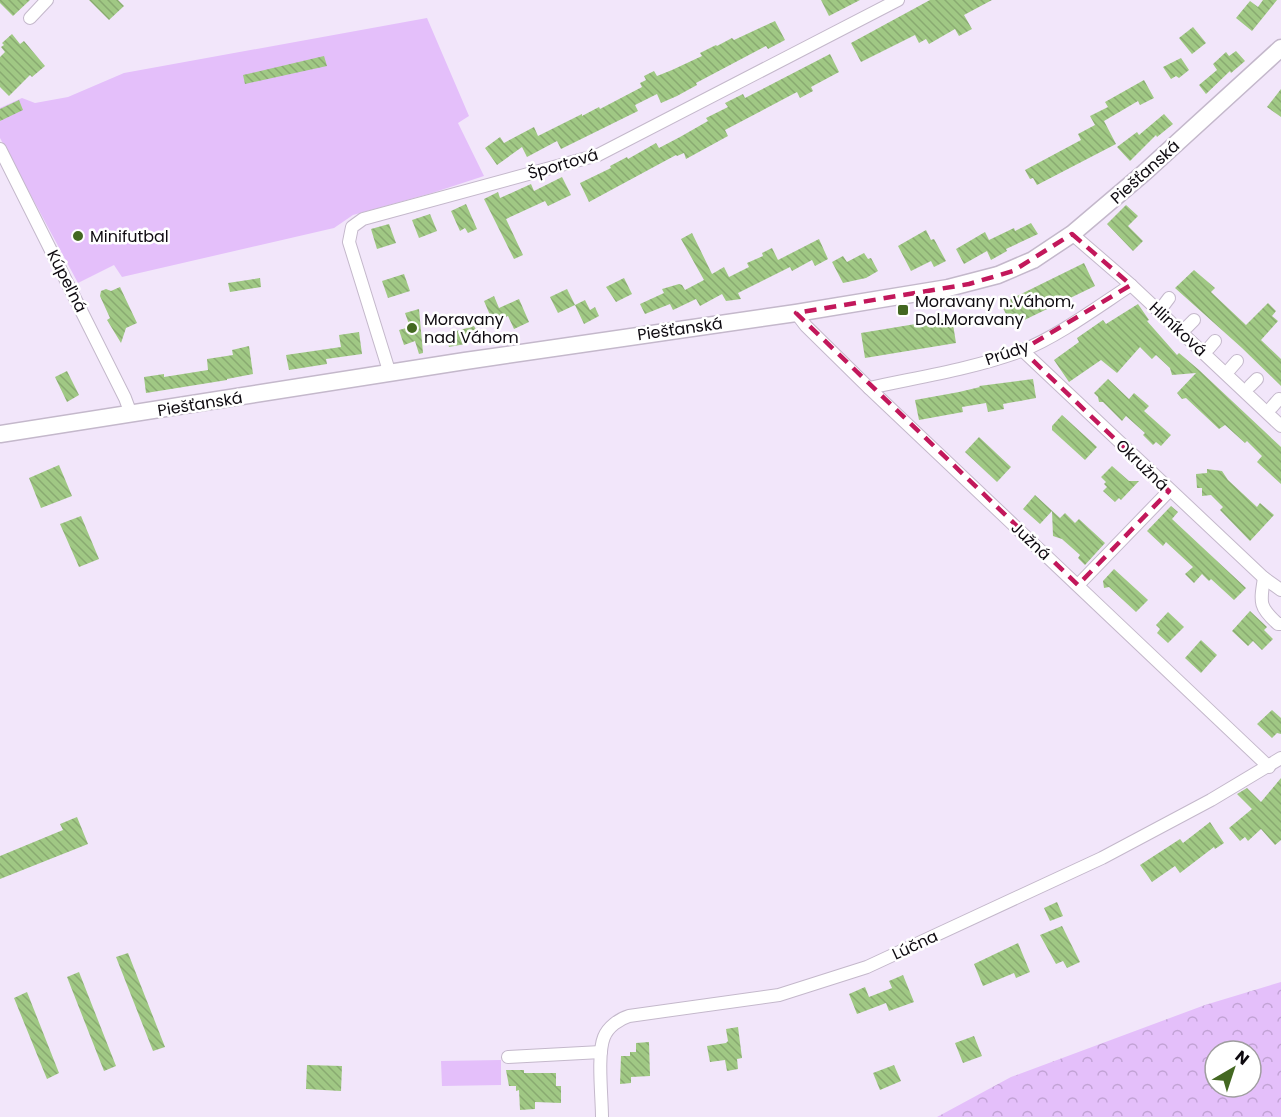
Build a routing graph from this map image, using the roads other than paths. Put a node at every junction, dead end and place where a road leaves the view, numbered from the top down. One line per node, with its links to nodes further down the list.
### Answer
1 (47, 0): 3 (street)
2 (898, 0): 10 (street, Športová)
3 (30, 18)
4 (1281, 48): 6 (main road, Piešťanská)
5 (0, 149): 12 (street, Kúpeľná)
6 (1072, 234): 7 (street, Hliníková); 8 (main road, Piešťanská)
7 (1131, 285): 9 (street, Prúdy); 13 (street, Hliníková)
8 (796, 313): 10 (main road, Piešťanská); 11 (street, Južná)
9 (1022, 350): 11 (street, Prúdy); 15 (street, Okružná)
10 (390, 374): 12 (main road, Piešťanská)
11 (869, 388): 17 (street, Južná)
12 (131, 414): 14 (main road, Piešťanská)
13 (1281, 426)
14 (0, 434)
15 (1170, 491): 16 (street, Okružná); 17 (street)
16 (1263, 578): 18 (street, Okružná); 19 (street)
17 (1078, 585): 21 (street, Južná)
18 (1281, 590)
19 (1281, 624)
20 (1281, 758): 21 (street, Lúčna)
21 (1269, 767): 22 (street, Lúčna)
22 (601, 1052): 23 (street); 24 (street, Lúčna)
23 (508, 1057)
24 (602, 1117)

